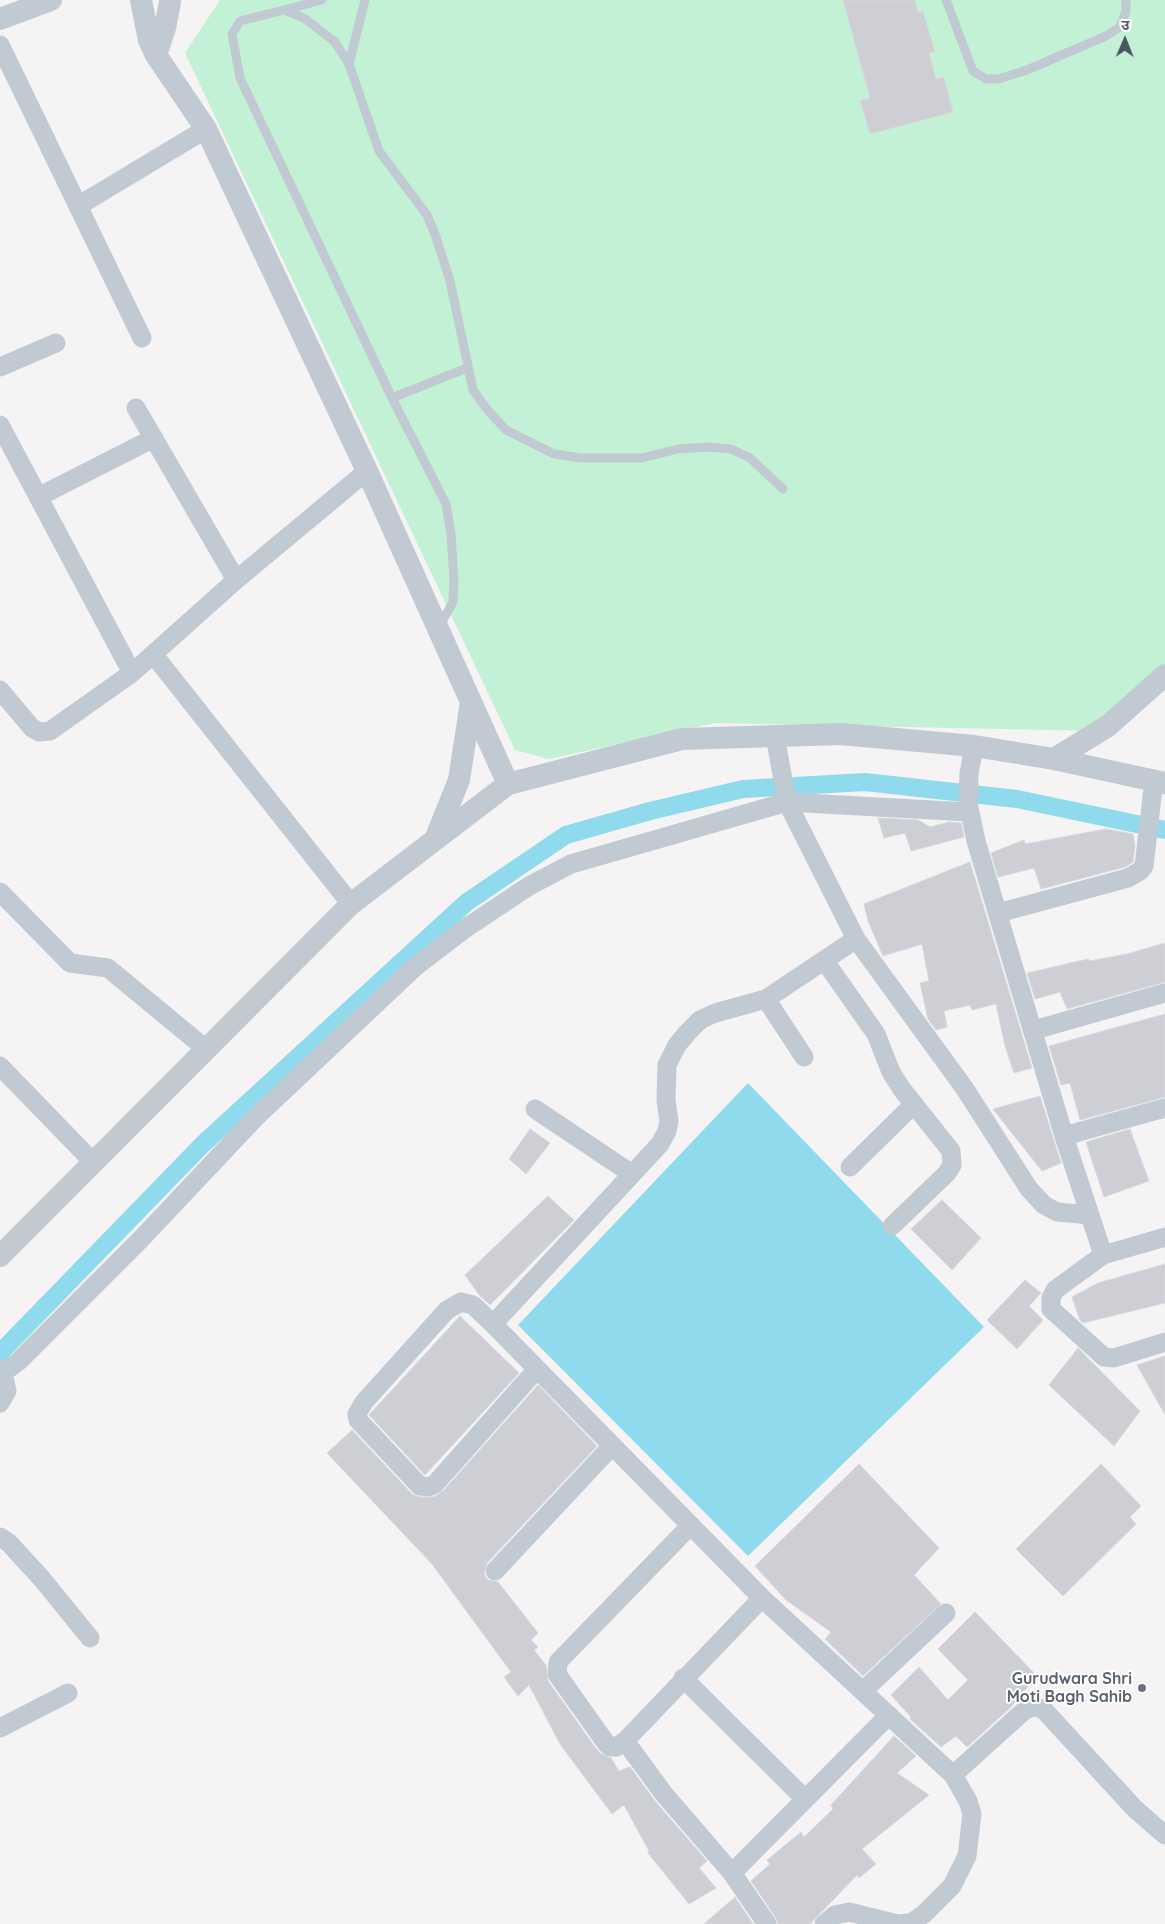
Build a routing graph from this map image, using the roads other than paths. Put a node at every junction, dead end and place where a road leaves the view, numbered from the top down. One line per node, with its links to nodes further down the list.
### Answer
1 (51, 0): 9 (street)
2 (142, 0): 7 (street); 11 (street)
3 (322, 0): 8 (lane)
4 (365, 0): 12 (lane)
5 (946, 0): 6 (lane)
6 (1126, 0)
7 (171, 1): 11 (street)
8 (284, 10): 12 (lane); 19 (lane)
9 (0, 19)
10 (0, 45): 14 (street)
11 (156, 55): 13 (street)
12 (349, 64): 18 (lane)
13 (206, 129): 14 (street); 23 (street)
14 (78, 206): 15 (street)
15 (142, 338)
16 (56, 343): 17 (street)
17 (0, 367)
18 (467, 368): 19 (lane); 24 (lane)
19 (392, 398): 27 (lane)
20 (136, 408): 22 (street)
21 (0, 425): 25 (street)
22 (154, 438): 25 (street); 26 (street)
23 (367, 471): 26 (street); 27 (street)
24 (783, 489)
25 (38, 497): 29 (street)
26 (236, 580): 28 (street)
27 (438, 629): 32 (street)
28 (153, 654): 29 (street); 42 (street)
29 (132, 673): 31 (street)
30 (1165, 675): 35 (street)
31 (0, 690)
32 (471, 702): 37 (street); 40 (street)
33 (775, 736): 34 (street); 37 (street); 38 (street)
34 (974, 746): 35 (street); 39 (street)
35 (1054, 759): 36 (street)
36 (1159, 782): 43 (street)
37 (508, 784): 40 (street)
38 (786, 796): 39 (street); 44 (street); 67 (street)
39 (968, 808): 43 (street)
40 (434, 840): 42 (street)
41 (0, 892): 49 (street)
42 (351, 904): 49 (street)
43 (998, 913): 48 (street)
44 (856, 939): 45 (street); 59 (street)
45 (824, 960): 47 (street); 52 (street)
46 (1165, 993): 48 (street)
47 (766, 999): 50 (street); 58 (street)
48 (1034, 1030): 55 (street)
49 (206, 1049): 56 (street)
50 (804, 1057)
51 (0, 1066): 56 (street)
52 (914, 1104): 57 (street); 60 (street)
53 (1165, 1108): 55 (street)
54 (535, 1109): 58 (street)
55 (1064, 1136): 59 (street)
56 (94, 1162): 62 (street)
57 (850, 1167)
58 (632, 1174): 64 (street)
59 (1090, 1215): 63 (street)
60 (892, 1226)
61 (1165, 1237): 63 (street)
62 (3, 1248)
63 (1103, 1256): 65 (street)
64 (493, 1324): 66 (street); 66 (street)
65 (1165, 1342)
66 (537, 1369): 69 (street)
67 (1, 1372): 68 (street)
68 (0, 1403)
69 (612, 1446): 70 (street); 72 (street)
70 (691, 1525): 73 (street); 81 (street)
71 (0, 1537): 75 (street)
72 (495, 1571)
73 (762, 1598): 76 (street); 77 (street)
74 (946, 1613): 77 (street)
75 (90, 1638)
76 (683, 1678): 81 (street); 83 (street)
77 (864, 1690): 79 (street)
78 (68, 1693): 80 (street)
79 (889, 1715): 82 (street); 83 (street)
80 (0, 1728)
81 (625, 1741): 85 (street)
82 (953, 1775): 84 (street); 87 (street)
83 (804, 1798): 85 (street)
84 (1165, 1835)
85 (732, 1873): 86 (street)
86 (767, 1924)
87 (824, 1924)

